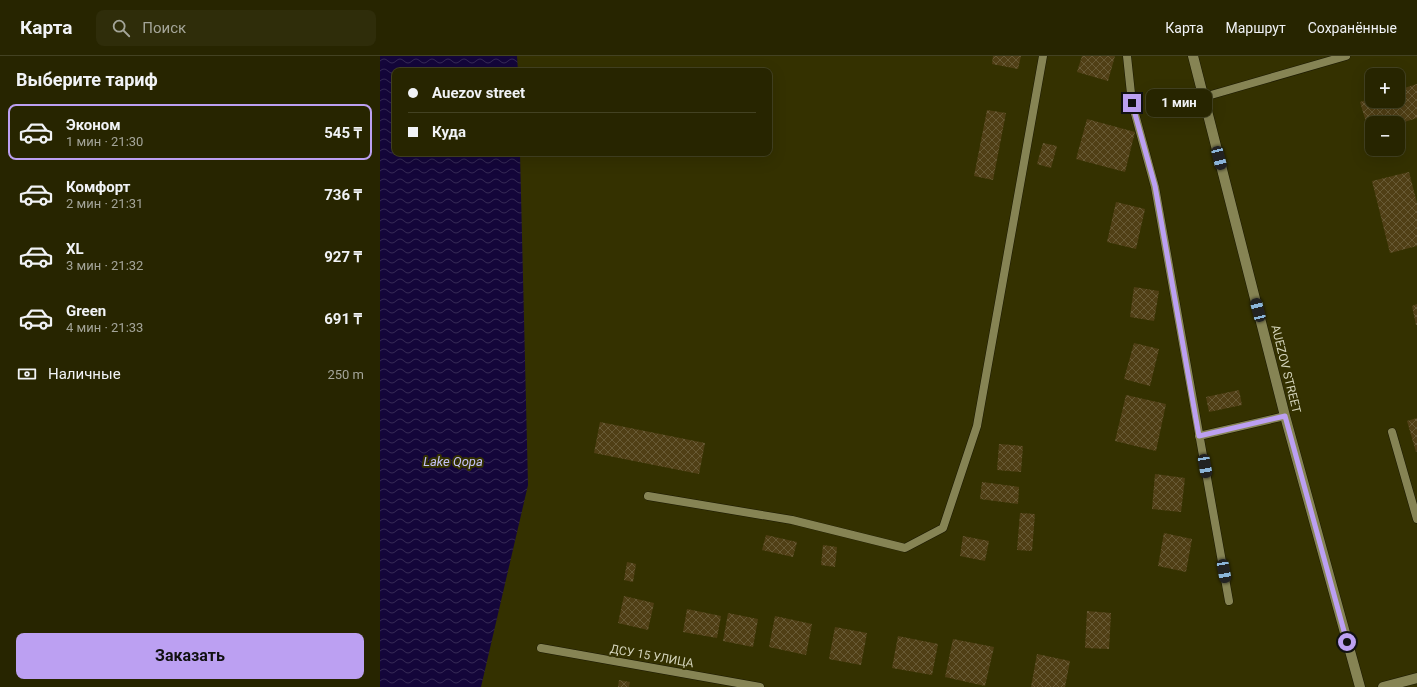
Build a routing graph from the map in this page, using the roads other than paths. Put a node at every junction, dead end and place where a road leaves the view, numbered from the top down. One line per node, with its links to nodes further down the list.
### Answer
1 (1043, 56): 9 (lane)
2 (1127, 56): 8 (lane)
3 (1193, 56): 5 (main road, AUEZOV STREET)
4 (1346, 56): 5 (lane)
5 (1204, 97): 6 (main road, AUEZOV STREET)
6 (1285, 416): 8 (lane); 15 (main road, AUEZOV STREET)
7 (1392, 432): 10 (lane)
8 (1199, 436): 11 (lane)
9 (648, 496)
10 (1417, 519)
11 (1229, 602)
12 (540, 648): 14 (lane, ДСУ 15 УЛИЦА)
13 (1417, 678): 16 (main road)
14 (760, 687)
15 (1360, 687)
16 (1383, 687)

